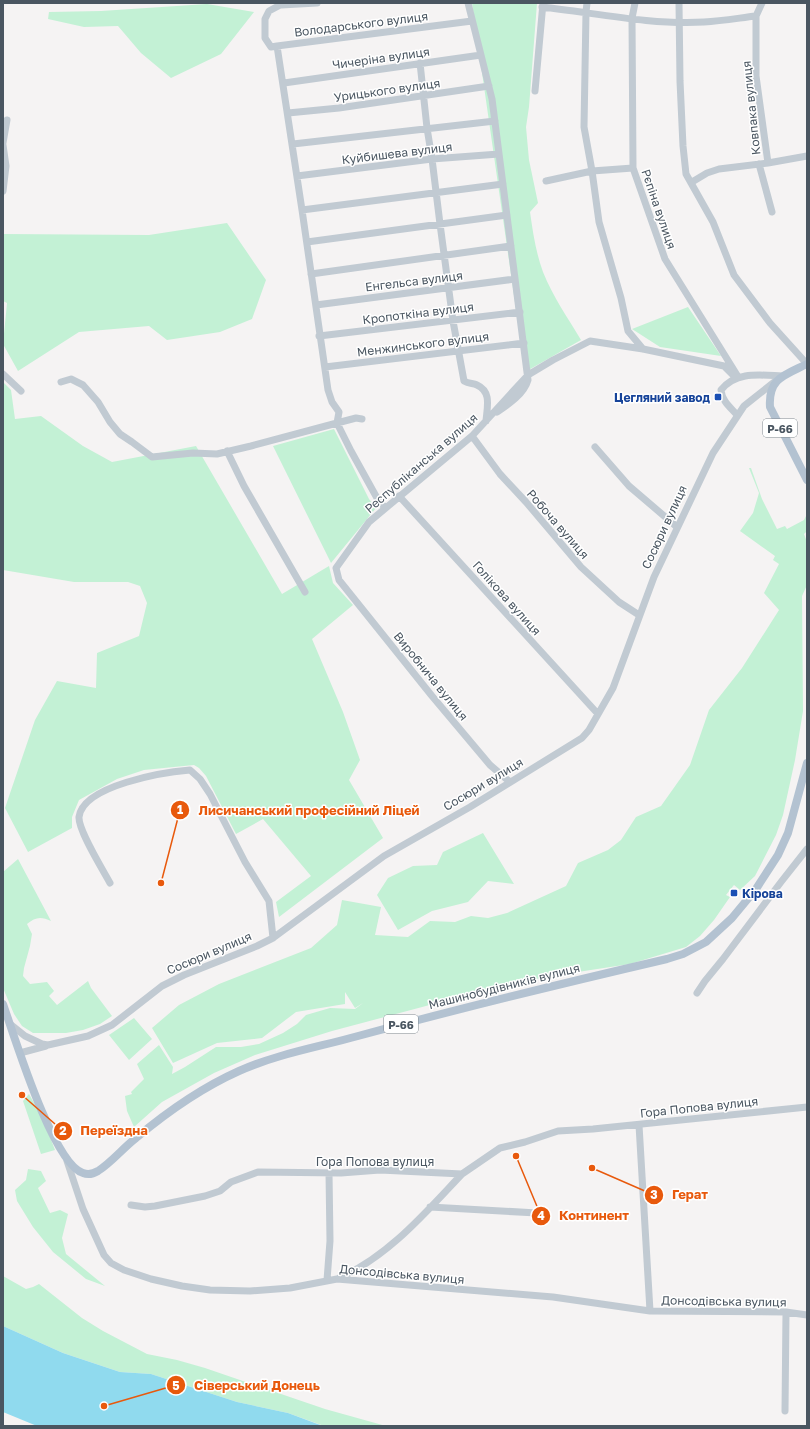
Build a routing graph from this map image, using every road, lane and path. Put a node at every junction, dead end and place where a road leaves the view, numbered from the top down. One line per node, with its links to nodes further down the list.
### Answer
1 (317, 3): 7 (street)
2 (468, 3): 12 (street)
3 (587, 3): 9 (street)
4 (635, 3): 11 (street, Рєпіна вулиця)
5 (679, 3): 13 (street)
6 (762, 3): 10 (street, Ковпака вулиця)
7 (282, 4): 14 (street)
8 (542, 5): 9 (street); 19 (street)
9 (586, 12): 11 (street); 33 (street)
10 (756, 16): 13 (street); 31 (street, Ковпака вулиця)
11 (632, 18): 13 (street); 32 (street, Рєпіна вулиця)
12 (472, 21): 14 (street, Володарського вулиця); 15 (street)
13 (678, 22): 36 (street)
14 (277, 46): 17 (street)
15 (481, 55): 16 (street, Чичеріна вулиця); 18 (street)
16 (420, 63): 17 (street, Чичеріна вулиця); 20 (street)
17 (284, 83): 21 (street)
18 (489, 86): 20 (street, Урицького вулиця); 23 (street)
19 (535, 91)
20 (423, 96): 21 (street, Урицького вулиця); 24 (street)
21 (288, 113): 26 (street)
22 (7, 120): 25 (street)
23 (495, 121): 24 (street); 27 (street)
24 (427, 128): 26 (street); 29 (street)
25 (3, 144): 38 (street)
26 (293, 144): 34 (street)
27 (499, 154): 29 (street, Куйбишева вулиця); 37 (street)
28 (807, 156): 31 (street)
29 (432, 159): 34 (street, Куйбишева вулиця); 39 (street)
30 (759, 164): 31 (street); 36 (street); 41 (street)
31 (768, 164)
32 (633, 168): 33 (street); 62 (street, Рєпіна вулиця)
33 (592, 171): 35 (street); 55 (street)
34 (297, 176): 40 (street)
35 (546, 181)
36 (692, 182): 57 (street)
37 (503, 184): 39 (street); 42 (street)
38 (3, 191)
39 (437, 192): 40 (street); 43 (street)
40 (302, 210): 44 (street)
41 (772, 212)
42 (507, 215): 43 (street); 45 (street)
43 (440, 224): 44 (street); 46 (street)
44 (307, 242): 47 (street)
45 (511, 246): 46 (street); 48 (street)
46 (445, 256): 47 (street); 49 (street)
47 (310, 274): 50 (street)
48 (515, 279): 49 (street, Енгельса вулиця); 51 (street)
49 (450, 288): 50 (street, Енгельса вулиця); 52 (street)
50 (316, 305): 53 (street)
51 (520, 312): 52 (street, Кропоткіна вулиця); 54 (street)
52 (453, 321): 53 (street, Кропоткіна вулиця); 56 (street)
53 (319, 336): 58 (street)
54 (524, 343): 56 (street, Менжинського вулиця); 60 (street)
55 (643, 349): 60 (street, Республіканська вулиця); 62 (street, Республіканська вулиця)
56 (458, 350): 58 (street, Менжинського вулиця); 67 (street)
57 (807, 364): 61 (main road, Сосюри вулиця / Р-66)
58 (324, 367): 68 (street)
59 (3, 374): 64 (street)
60 (528, 375): 67 (street, Республіканська вулиця)
61 (782, 376): 62 (street); 65 (street, Сосюри вулиця); 72 (main road, Р-66)
62 (737, 377): 65 (street)
63 (61, 382): 71 (street)
64 (21, 391)
65 (737, 415): 75 (street, Сосюри вулиця)
66 (362, 419): 68 (street)
67 (486, 421): 69 (street, Республіканська вулиця)
68 (337, 422): 71 (street); 74 (street)
69 (472, 436): 73 (street, Республіканська вулиця); 78 (street, Робоча вулиця)
70 (595, 447): 75 (street)
71 (227, 452): 77 (street)
72 (807, 480)
73 (399, 496): 74 (street, Республіканська вулиця); 79 (street, Голікова вулиця)
74 (385, 508): 76 (street, Республіканська вулиця)
75 (677, 527): 78 (street, Сосюри вулиця)
76 (339, 580): 81 (street, Виробнича вулиця)
77 (305, 592)
78 (639, 615): 79 (street, Сосюри вулиця)
79 (598, 714): 81 (street, Сосюри вулиця)
80 (807, 763): 92 (main road, Машинобудівників вулиця / Р-66)
81 (510, 782): 84 (street, Сосюри вулиця)
82 (807, 849): 85 (street)
83 (110, 883): 84 (street)
84 (273, 938): 88 (street, Сосюри вулиця)
85 (698, 993)
86 (3, 1004): 87 (main road, Машинобудівників вулиця / Р-66)
87 (10, 1024): 88 (street, Сосюри вулиця); 89 (main road, Машинобудівників вулиця / Р-66)
88 (48, 1045): 89 (street)
89 (20, 1053): 92 (main road, Машинобудівників вулиця / Р-66)
90 (807, 1107): 91 (street, Гора Попова вулиця)
91 (639, 1125): 94 (street, Гора Попова вулиця); 100 (street)
92 (67, 1161): 99 (street, Донсодівська вулиця)
93 (329, 1173): 94 (street, Гора Попова вулиця); 95 (street, Гора Попова вулиця); 99 (street)
94 (462, 1174): 96 (street)
95 (131, 1205)
96 (430, 1208): 97 (street); 98 (street)
97 (536, 1213)
98 (337, 1279): 99 (street, Донсодівська вулиця); 100 (street, Донсодівська вулиця)
99 (327, 1280)
100 (650, 1311): 101 (street, Донсодівська вулиця)
101 (786, 1312): 102 (street, Донсодівська вулиця); 103 (street)
102 (807, 1315)
103 (785, 1411)

